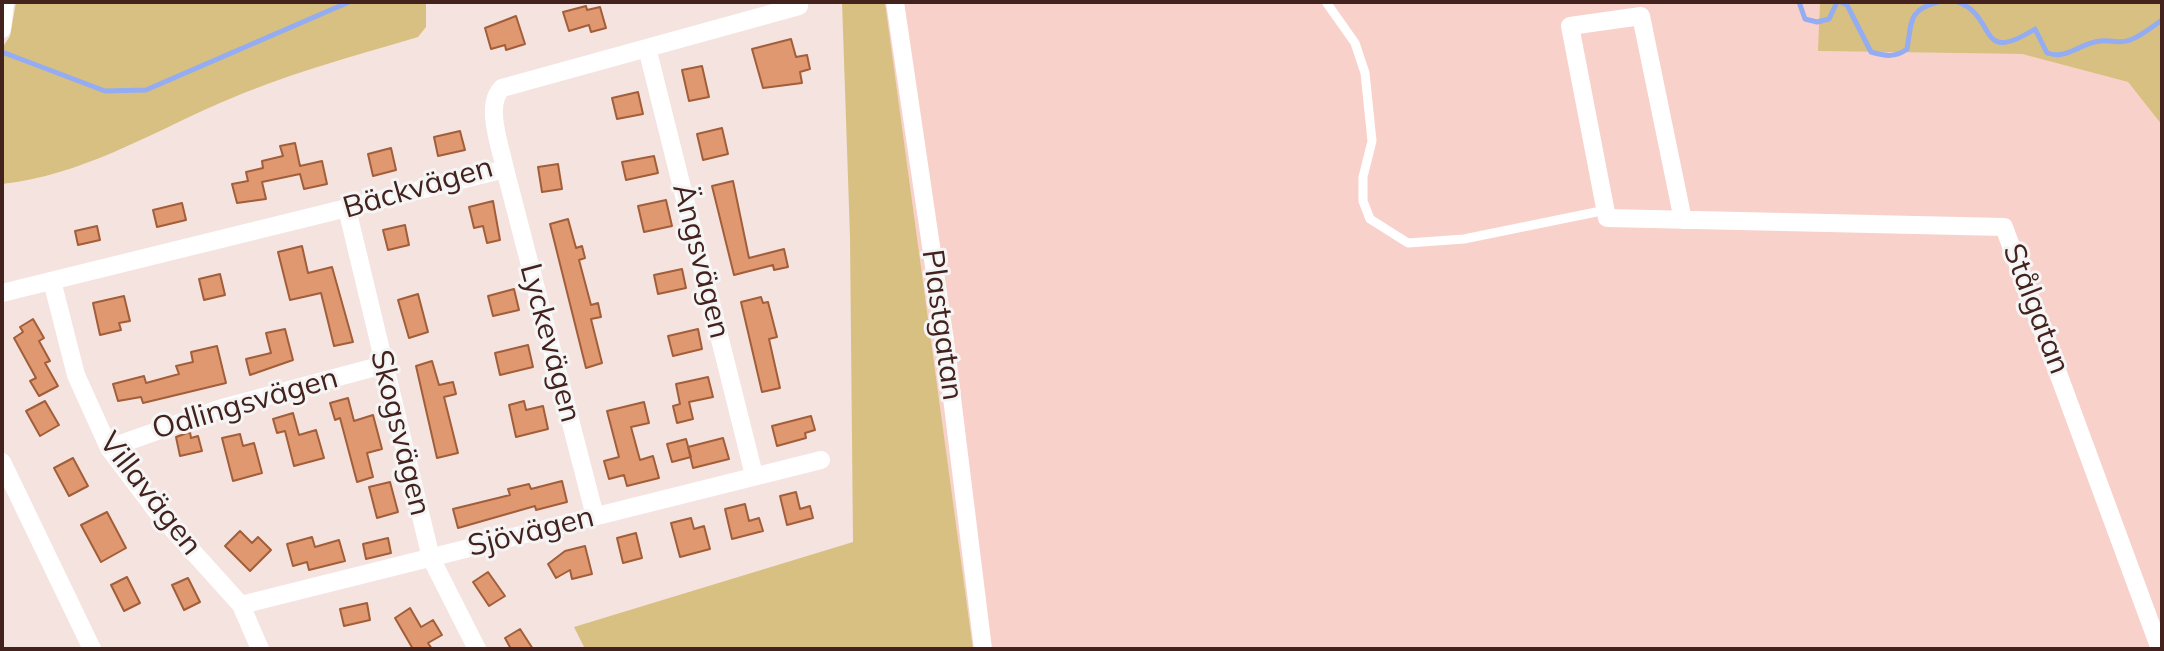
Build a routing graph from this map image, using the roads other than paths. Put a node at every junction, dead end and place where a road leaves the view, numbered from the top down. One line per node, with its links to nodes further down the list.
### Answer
1 (895, 2): 22 (street, Plastgatan)
2 (1326, 2): 7 (lane)
3 (799, 6): 4 (street, Bäckvägen)
4 (647, 48): 5 (street, Bäckvägen); 15 (street, Ängsvägen)
5 (505, 169): 6 (street, Bäckvägen); 16 (street, Lyckevägen)
6 (347, 209): 9 (street, Bäckvägen); 11 (street, Skogsvägen)
7 (1606, 210): 8 (street, Stålgatan); 8 (street)
8 (1683, 220): 23 (street, Stålgatan)
9 (52, 281): 10 (street, Bäckvägen); 12 (street, Villavägen)
10 (2, 293)
11 (383, 365): 12 (street, Odlingsvägen); 17 (street, Skogsvägen)
12 (109, 448): 18 (street, Villavägen)
13 (821, 460): 15 (street, Sjövägen)
14 (2, 462): 19 (street)
15 (754, 475): 16 (street, Sjövägen)
16 (595, 516): 17 (street, Sjövägen)
17 (431, 558): 18 (street, Sjövägen); 21 (street, Skogsvägen)
18 (241, 605): 20 (street, Villavägen)
19 (92, 649)
20 (260, 649)
21 (477, 649)
22 (983, 649)
23 (2160, 649)

